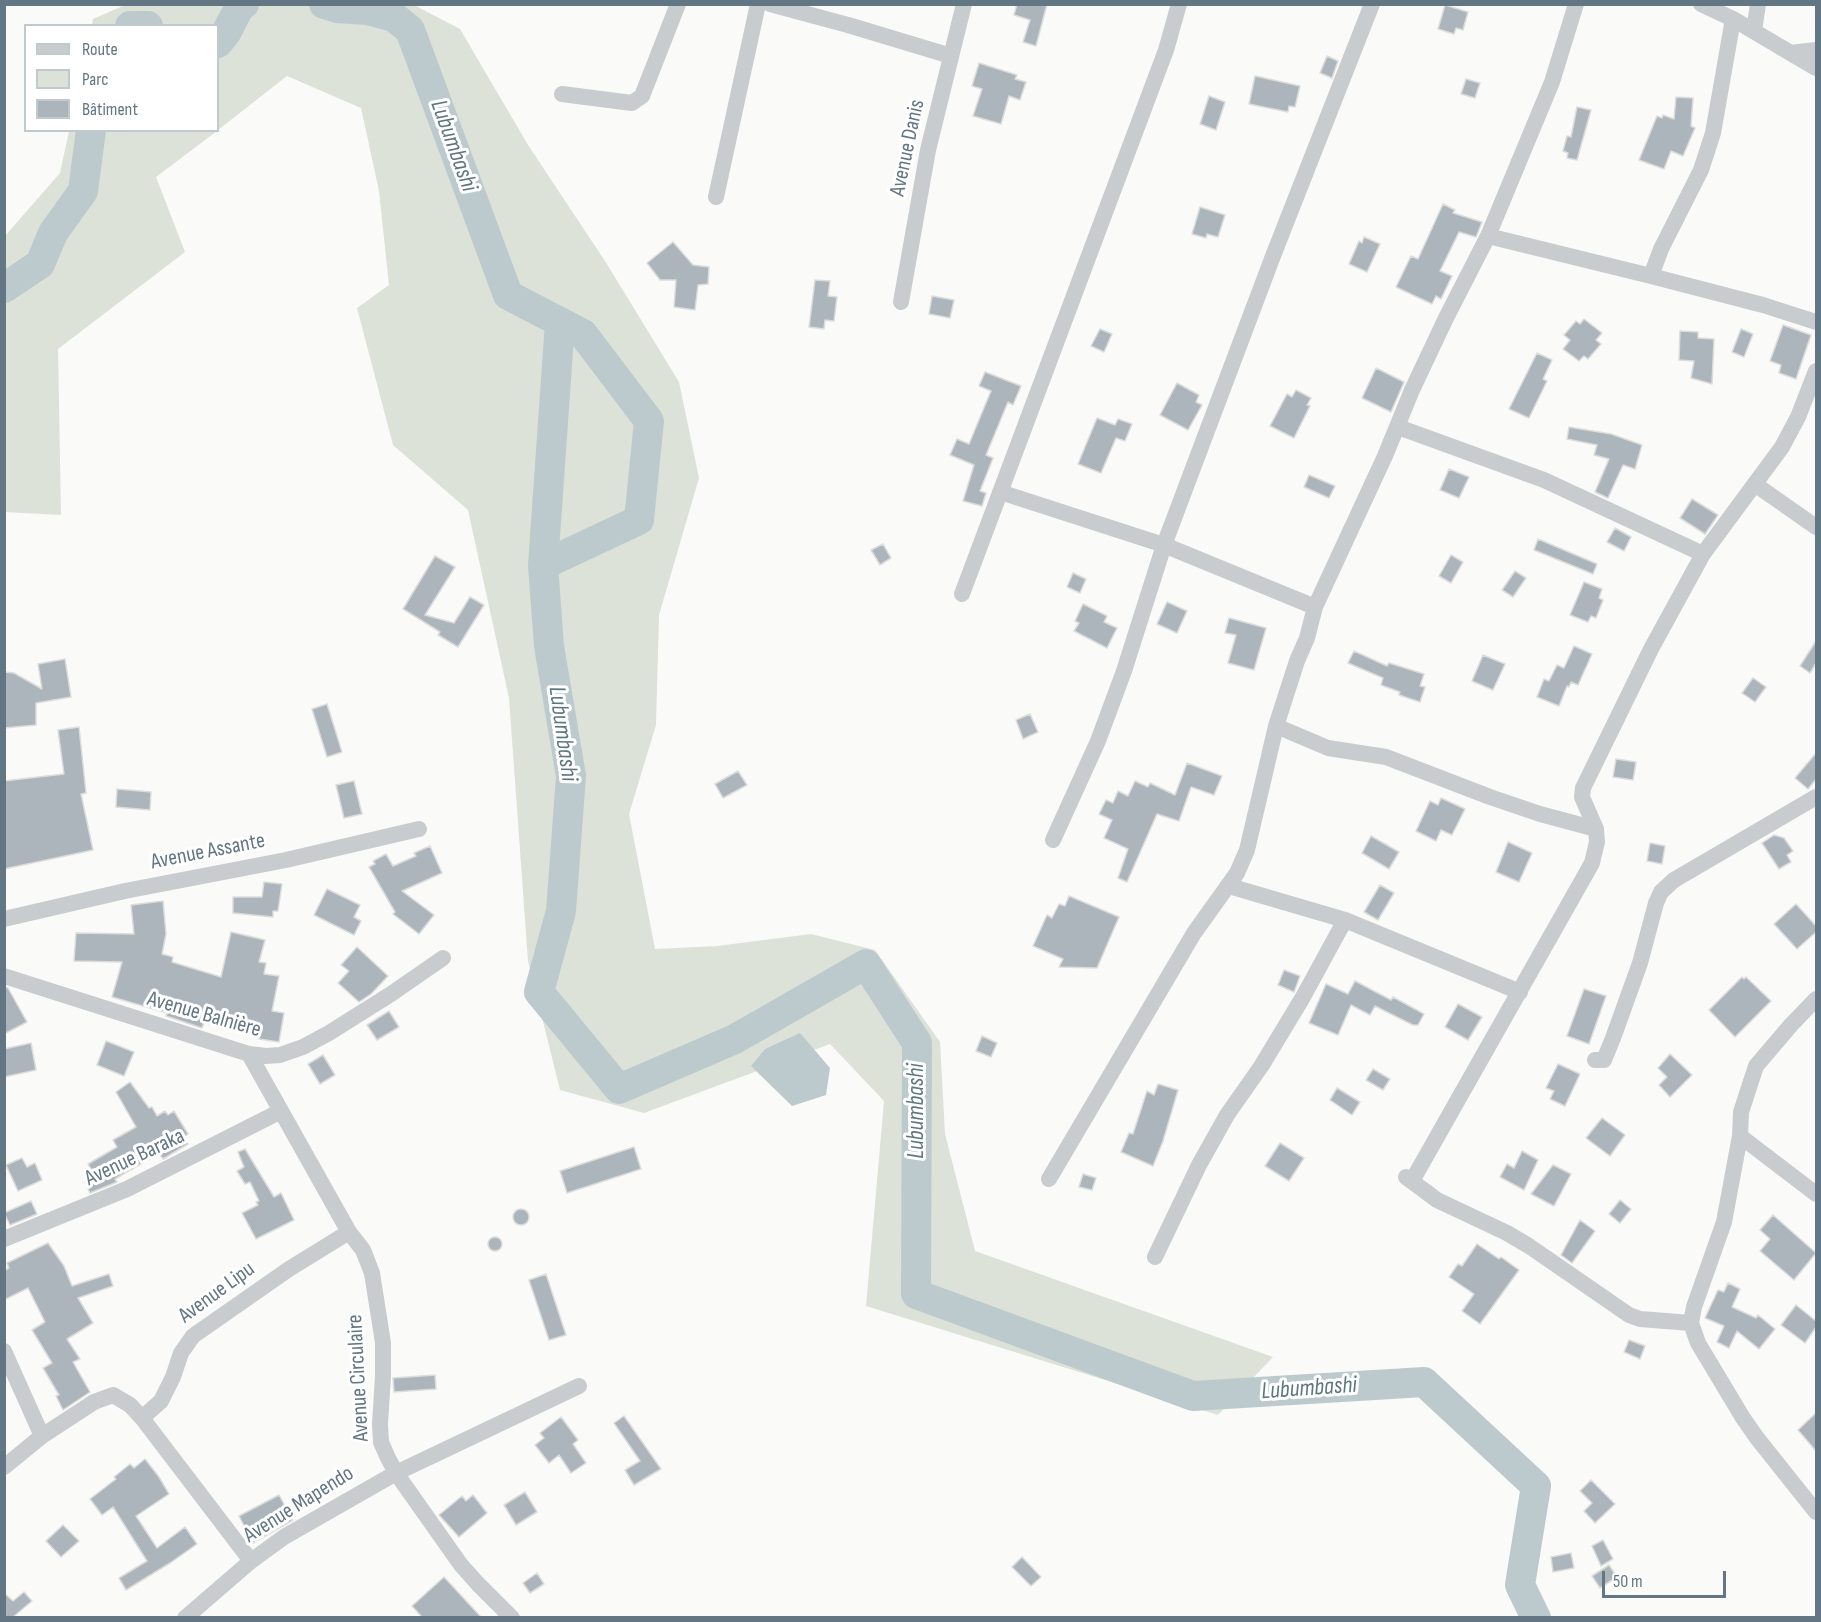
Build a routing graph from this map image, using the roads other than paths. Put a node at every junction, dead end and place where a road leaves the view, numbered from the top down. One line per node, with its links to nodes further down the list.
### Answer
1 (678, 4): 16 (street)
2 (758, 4): 17 (street)
3 (770, 4): 14 (street)
4 (964, 4): 14 (street, Avenue Danis)
5 (1179, 4): 25 (street)
6 (1372, 4): 27 (street)
7 (1576, 4): 18 (street)
8 (1701, 4): 10 (street)
9 (1758, 4): 11 (street)
10 (1733, 20): 11 (street); 19 (street)
11 (1754, 31): 13 (street)
12 (1816, 50): 13 (street)
13 (1790, 53): 15 (street)
14 (951, 56): 20 (street, Avenue Danis)
15 (1816, 68)
16 (562, 94)
17 (716, 197)
18 (1488, 236): 19 (street); 23 (street)
19 (1651, 276): 21 (street)
20 (901, 302)
21 (1816, 322)
22 (1816, 370): 24 (street)
23 (1398, 427): 28 (street); 30 (street)
24 (1756, 485): 26 (street); 28 (street)
25 (1000, 492): 27 (street); 29 (street)
26 (1816, 527)
27 (1164, 545): 30 (street); 35 (street)
28 (1703, 554): 34 (street)
29 (963, 594)
30 (1315, 606): 31 (street)
31 (1276, 726): 34 (street); 36 (street)
32 (1816, 798): 44 (street)
33 (419, 829): 37 (street, Avenue Assante)
34 (1596, 829): 41 (street)
35 (1053, 840)
36 (1229, 886): 38 (street); 47 (street)
37 (4, 919)
38 (1345, 920): 41 (street); 51 (street)
39 (443, 958): 43 (street, Avenue Balnière)
40 (4, 976): 43 (street, Avenue Balnière)
41 (1520, 992): 52 (street)
42 (1816, 999): 46 (street)
43 (249, 1054): 45 (street, Avenue Circulaire)
44 (1595, 1060)
45 (281, 1111): 49 (street, Avenue Circulaire); 50 (street, Avenue Baraka)
46 (1740, 1136): 48 (street); 52 (street)
47 (1049, 1179)
48 (1816, 1194)
49 (349, 1232): 55 (street, Avenue Lipu); 58 (street, Avenue Circulaire)
50 (4, 1239)
51 (1155, 1257)
52 (1691, 1323): 59 (street)
53 (4, 1351): 56 (street)
54 (579, 1386): 58 (street, Avenue Mapendo)
55 (142, 1418): 56 (street); 60 (street)
56 (42, 1436): 57 (street)
57 (4, 1467)
58 (396, 1473): 60 (street, Avenue Mapendo); 62 (street, Avenue Circulaire)
59 (1816, 1512)
60 (251, 1561): 61 (street, Avenue Mapendo)
61 (185, 1617)
62 (512, 1617)

